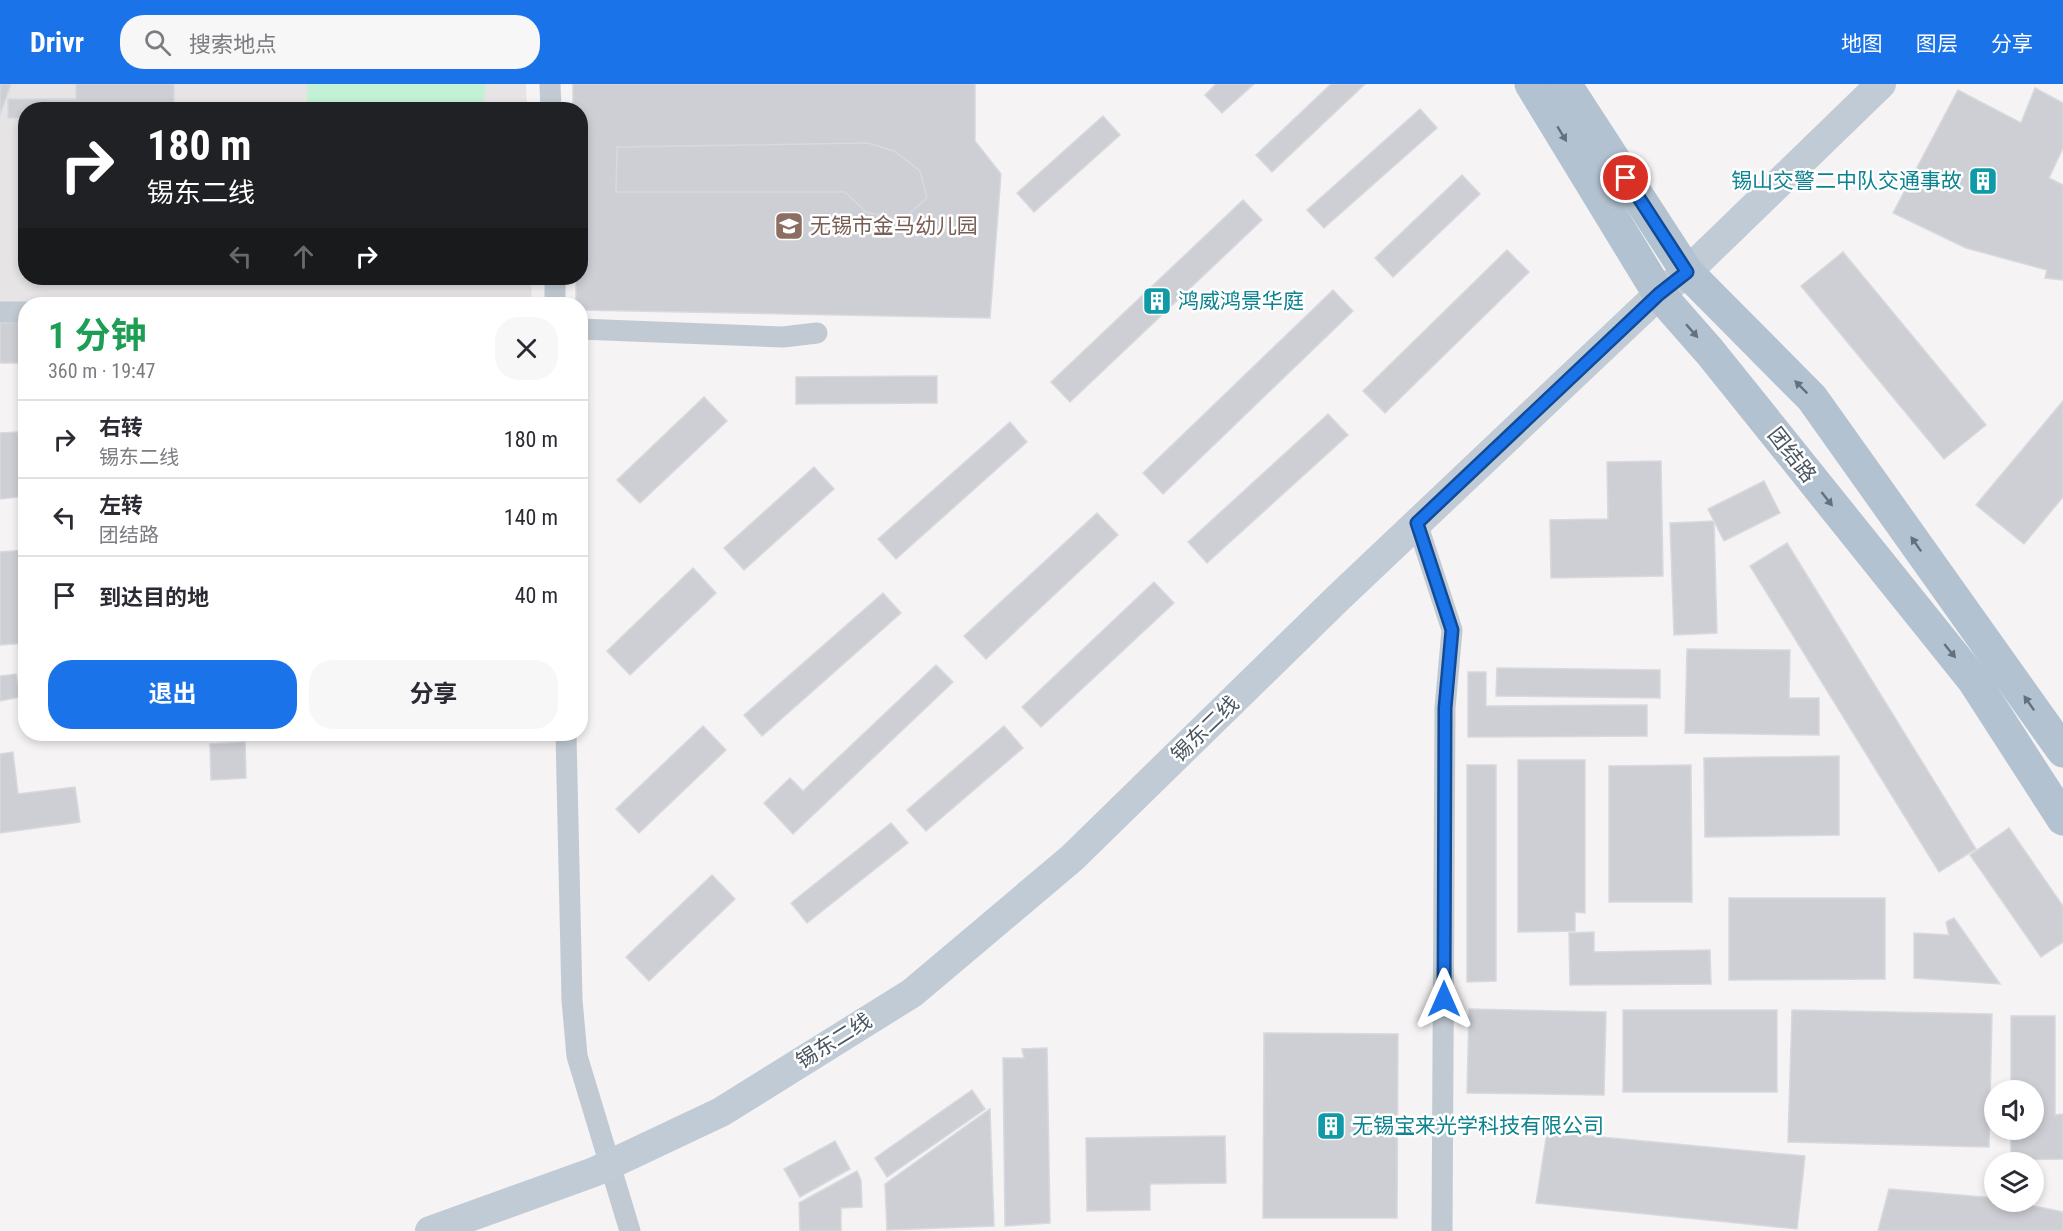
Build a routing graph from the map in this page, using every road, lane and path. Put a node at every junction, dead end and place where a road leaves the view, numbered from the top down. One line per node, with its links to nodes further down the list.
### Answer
1 (550, 84): 5 (street)
2 (1531, 84): 7 (main road, 团结路, one-way to 7)
3 (1565, 84): 6 (main road)
4 (1881, 84): 6 (main road, 锡东二线)
5 (551, 102)
6 (1687, 272): 7 (main road, 锡东二线); 14 (main road, one-way to 6)
7 (1659, 294): 12 (main road, 锡东二线); 15 (main road, 团结路, one-way to 15)
8 (0, 312): 9 (street)
9 (18, 312)
10 (588, 329): 11 (street)
11 (817, 333)
12 (1417, 523): 16 (main road, 锡东二线); 19 (street)
13 (566, 741): 16 (street)
14 (2063, 751)
15 (2063, 819)
16 (608, 1165): 17 (main road, 锡东二线); 18 (street)
17 (430, 1231)
18 (630, 1231)
19 (1442, 1231)

